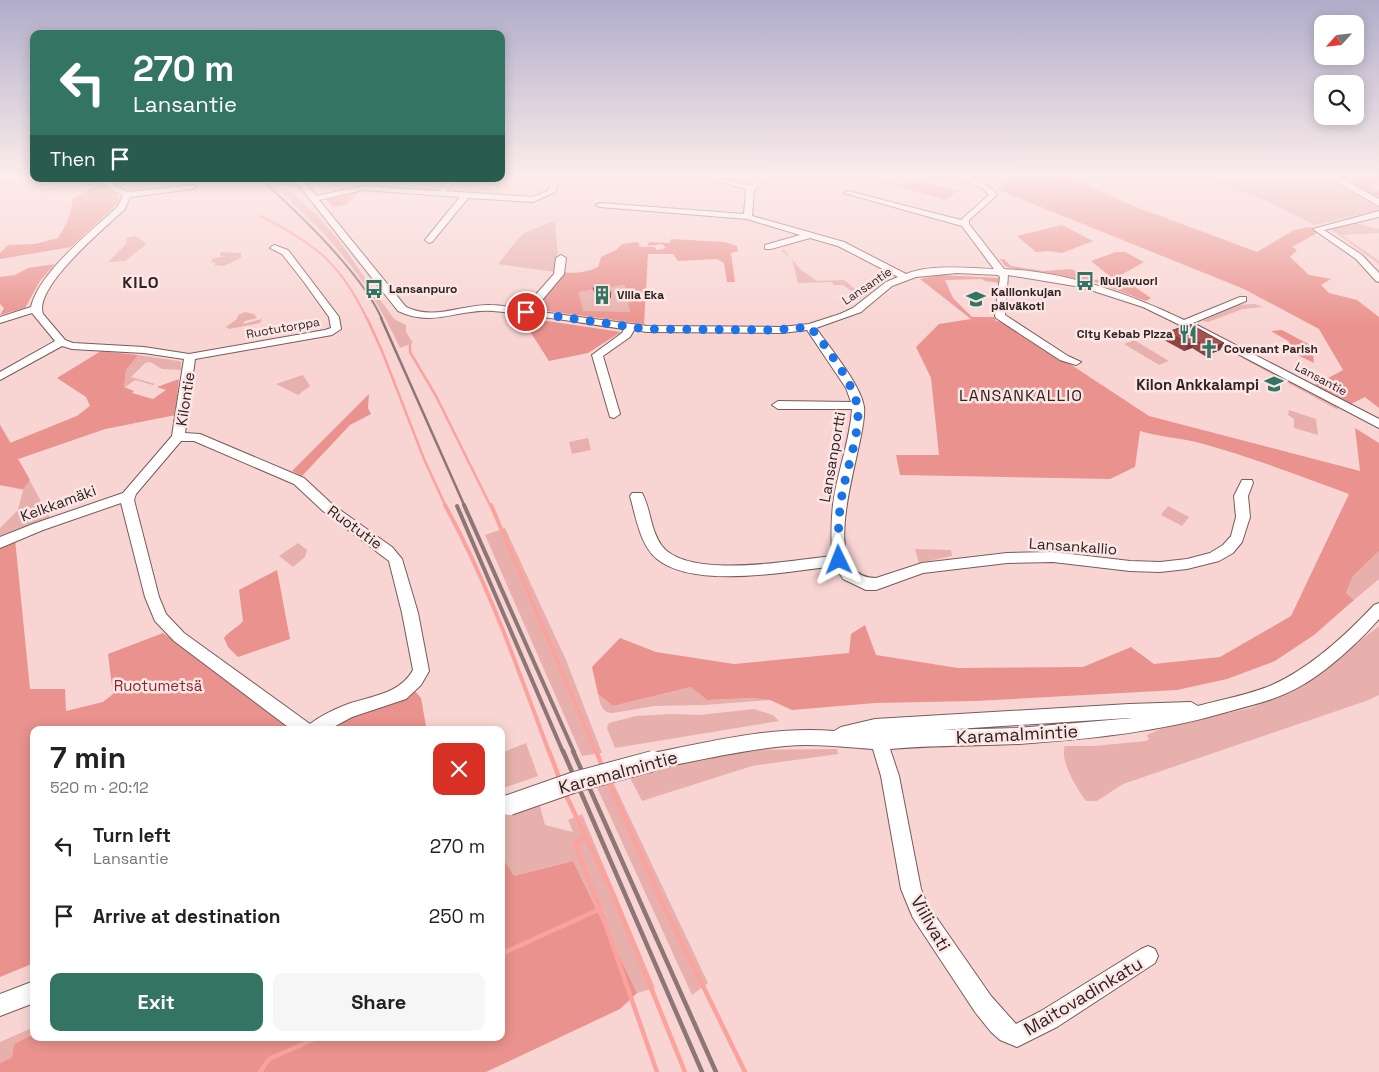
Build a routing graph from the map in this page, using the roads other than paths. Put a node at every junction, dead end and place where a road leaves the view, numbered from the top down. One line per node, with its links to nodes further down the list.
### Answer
1 (102, 226): 16 (street)
2 (335, 226): 17 (street, Lansantie)
3 (441, 226): 8 (street)
4 (779, 226): 7 (street)
5 (968, 226): 12 (street)
6 (1330, 226): 14 (street)
7 (809, 235): 9 (street); 13 (street)
8 (429, 240)
9 (768, 247)
10 (274, 248): 23 (street, Ruotutorppa)
11 (561, 258): 17 (street)
12 (1002, 272): 13 (street, Lansantie); 19 (street, Lansantie); 24 (street)
13 (905, 277): 21 (street, Lansantie)
14 (1379, 279)
15 (1242, 299): 19 (street)
16 (36, 309): 18 (street); 22 (street)
17 (526, 312): 20 (street, Lansantie)
18 (0, 320)
19 (1185, 323): 29 (street, Lansantie)
20 (630, 327): 21 (street, Lansantie); 28 (street)
21 (810, 327): 27 (street, Lansanportti)
22 (61, 342): 23 (street, Kilontie); 25 (street)
23 (189, 357): 30 (street, Kilontie)
24 (1076, 362)
25 (0, 376)
26 (778, 405): 27 (street)
27 (858, 406): 35 (street, Lansanportti)
28 (614, 414)
29 (1379, 424)
30 (178, 437): 32 (street, Kilontie); 38 (street, Ruotutie)
31 (1247, 484): 35 (street, Lansankallio)
32 (128, 496): 34 (street, Kelkkamäki); 37 (street)
33 (637, 496): 35 (street)
34 (0, 544)
35 (839, 560)
36 (1376, 614): 39 (street, Karamalmintie)
37 (300, 726)
38 (322, 726)
39 (877, 734): 40 (street, Karamalmintie, bridge); 44 (street, Viilivati)
40 (505, 806)
41 (1148, 956): 44 (street, Maitovadinkatu)
42 (30, 993): 43 (street)
43 (0, 1004)
44 (1017, 1036)

